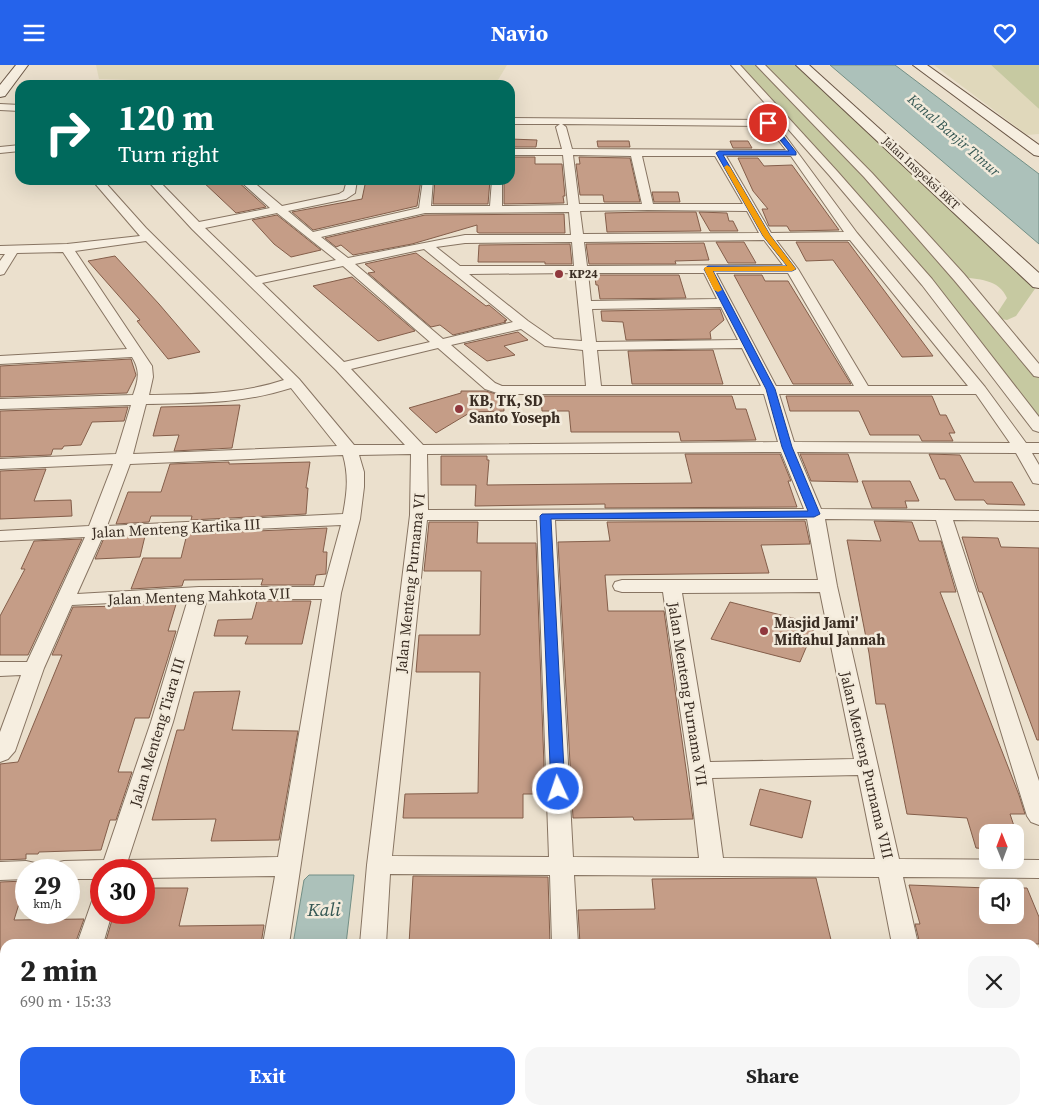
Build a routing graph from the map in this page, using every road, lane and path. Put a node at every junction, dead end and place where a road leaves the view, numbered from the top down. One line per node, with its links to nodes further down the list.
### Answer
1 (22, 65): 6 (street)
2 (735, 65): 69 (street)
3 (760, 65): 61 (street)
4 (802, 65): 51 (street, Jalan Inspeksi BKT)
5 (919, 65): 18 (street)
6 (1, 89)
7 (0, 107): 8 (street)
8 (15, 108)
9 (0, 113): 10 (street)
10 (15, 113)
11 (515, 121): 14 (street)
12 (515, 126): 13 (street)
13 (561, 127): 14 (street); 19 (street)
14 (774, 128): 22 (street)
15 (15, 148): 16 (street)
16 (0, 150)
17 (515, 151): 19 (street)
18 (1039, 152)
19 (568, 153): 20 (street); 30 (street)
20 (636, 153): 21 (street); 29 (street)
21 (719, 153): 22 (street); 32 (street)
22 (794, 153): 38 (street)
23 (102, 185): 39 (street)
24 (157, 185): 35 (street)
25 (250, 185): 33 (street)
26 (351, 185): 33 (street)
27 (428, 185): 34 (street)
28 (497, 185): 31 (street)
29 (648, 207): 30 (street); 32 (street)
30 (574, 208): 31 (street); 40 (street)
31 (496, 209): 34 (street)
32 (751, 209): 37 (street)
33 (279, 210): 35 (street); 36 (street)
34 (425, 210): 36 (street)
35 (196, 226): 50 (street)
36 (311, 236): 44 (street)
37 (767, 236): 38 (street); 40 (street); 47 (street)
38 (853, 236): 66 (street)
39 (149, 237): 42 (street); 62 (street)
40 (577, 237): 41 (street); 48 (street)
41 (426, 245): 44 (street); 45 (street)
42 (67, 248): 43 (street); 58 (street)
43 (7, 250): 49 (street)
44 (346, 262): 50 (street); 56 (street)
45 (456, 269): 48 (street); 54 (street)
46 (708, 269): 47 (street); 48 (street); 52 (street)
47 (792, 269): 65 (street)
48 (581, 270): 53 (street)
49 (0, 271)
50 (255, 281): 60 (street)
51 (1039, 283)
52 (724, 303): 53 (street); 55 (street)
53 (586, 305): 57 (street)
54 (522, 324): 56 (street); 57 (street)
55 (746, 344): 57 (street); 64 (street)
56 (441, 345): 60 (street); 63 (street)
57 (590, 346): 63 (street)
58 (135, 353): 59 (street); 67 (street)
59 (0, 360)
60 (341, 367): 74 (street)
61 (1039, 373)
62 (294, 382): 67 (street); 73 (street)
63 (594, 388): 64 (street)
64 (770, 389): 65 (street); 70 (street)
65 (863, 389): 66 (street)
66 (980, 390): 71 (street)
67 (140, 401): 68 (street); 75 (street)
68 (0, 404)
69 (1039, 427)
70 (787, 447): 71 (street); 74 (street); 78 (street)
71 (1021, 448): 72 (street); 77 (street)
72 (1039, 448)
73 (356, 450): 74 (street); 75 (street); 83 (street)
74 (410, 450): 79 (street, Jalan Menteng Purnama VI)
75 (123, 460): 76 (street); 84 (street)
76 (0, 464)
77 (1039, 479)
78 (814, 514): 80 (street); 81 (street); 87 (street)
79 (419, 515): 81 (street); 99 (street, Jalan Menteng Purnama VI)
80 (943, 515): 82 (street); 97 (street)
81 (546, 516): 101 (street)
82 (1039, 516)
83 (351, 519): 84 (street, Jalan Menteng Kartika III); 90 (street)
84 (96, 531): 85 (street, Jalan Menteng Kartika III); 91 (street)
85 (0, 537)
86 (622, 586): 88 (street)
87 (828, 586): 88 (street, Jalan Menteng Purnama VII); 95 (street, Jalan Menteng Purnama VIII)
88 (672, 587): 96 (street, Jalan Menteng Purnama VII)
89 (199, 593): 90 (street, Jalan Menteng Mahkota VII); 91 (street, Jalan Menteng Mahkota VII); 98 (street, Jalan Menteng Tiara III)
90 (332, 593): 100 (street)
91 (66, 600): 92 (street)
92 (34, 668): 93 (street); 94 (street)
93 (0, 669)
94 (0, 754)
95 (867, 767): 96 (street); 104 (street, Jalan Menteng Purnama VIII)
96 (700, 770): 102 (street, Jalan Menteng Purnama VII)
97 (1039, 816)
98 (117, 859)
99 (379, 865): 101 (street); 111 (street, Jalan Menteng Purnama VI)
100 (289, 866): 103 (street); 110 (street)
101 (561, 867): 102 (street); 112 (street)
102 (712, 868): 104 (street)
103 (155, 869)
104 (890, 869): 105 (street); 113 (street, Jalan Menteng Purnama VIII)
105 (1039, 869)
106 (0, 871): 107 (street)
107 (15, 871)
108 (96, 924): 109 (street)
109 (92, 939)
110 (277, 939)
111 (373, 939)
112 (565, 939)
113 (904, 939)

